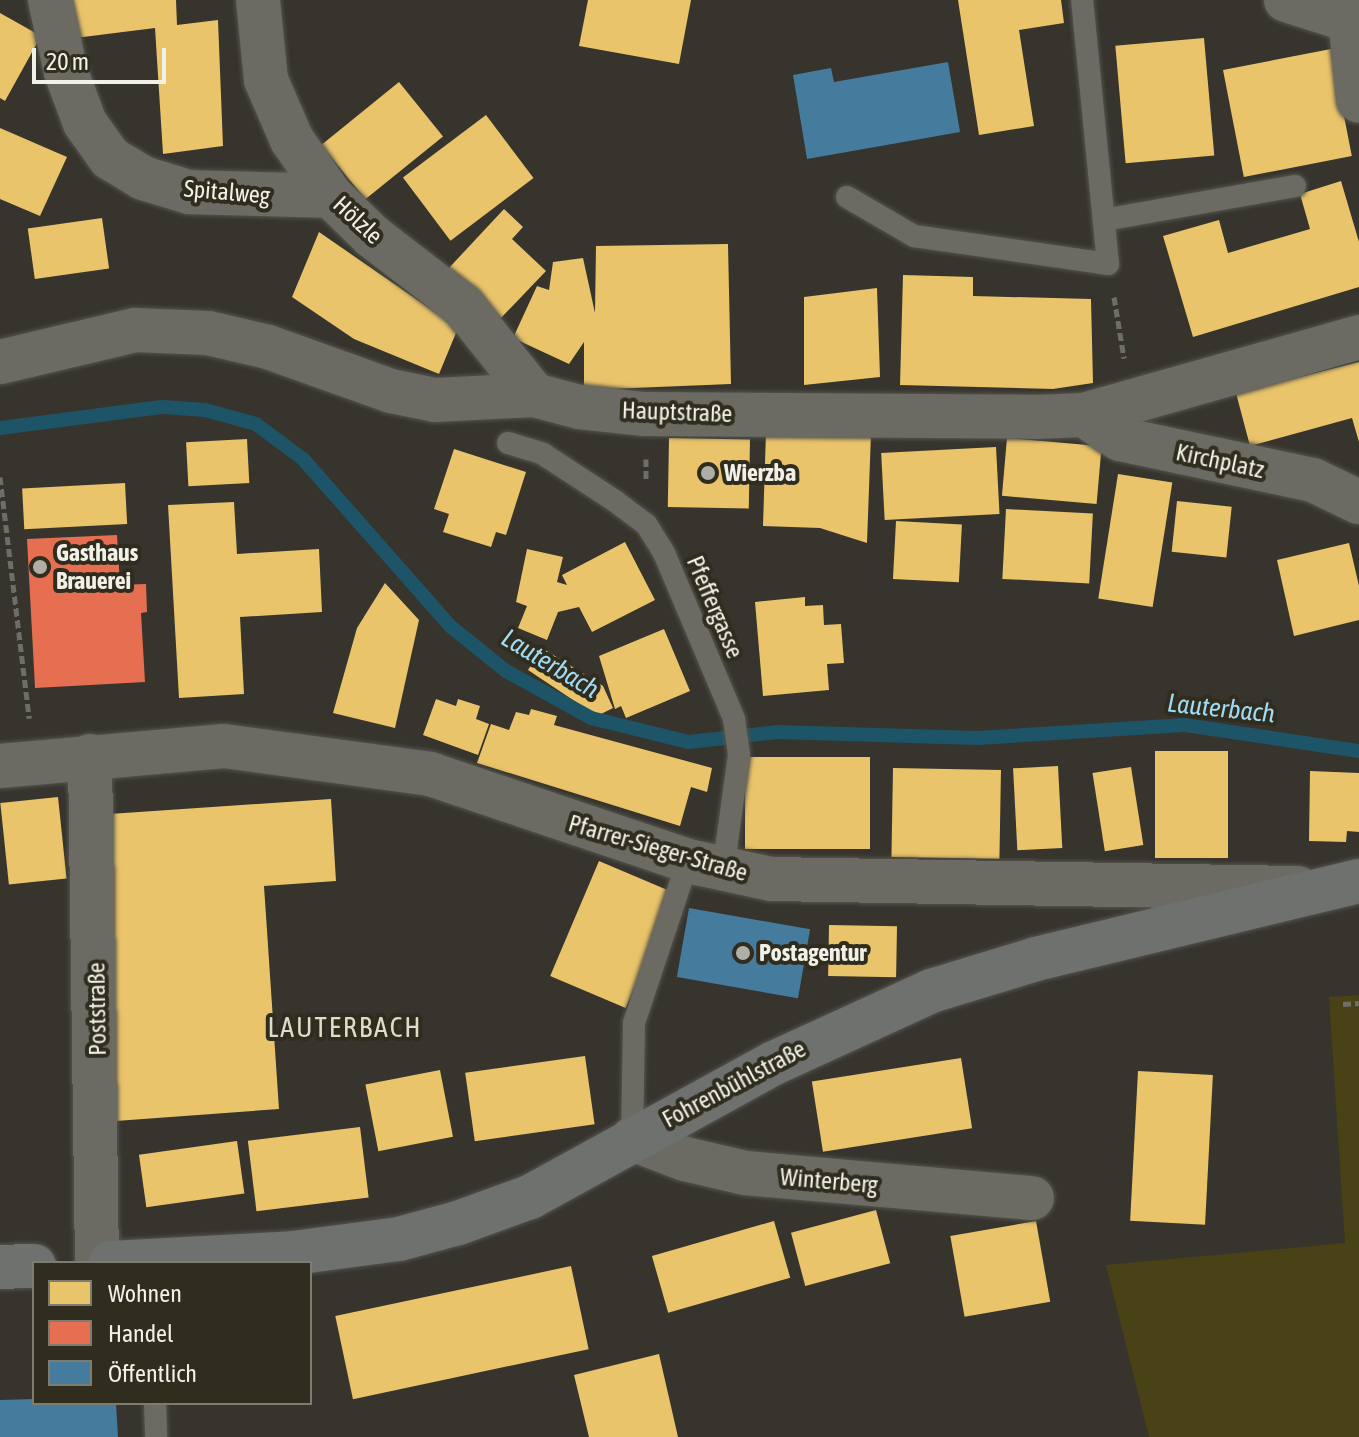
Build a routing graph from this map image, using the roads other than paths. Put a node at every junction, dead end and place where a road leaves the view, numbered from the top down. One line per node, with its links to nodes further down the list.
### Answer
1 (50, 0): 8 (street, Spitalweg)
2 (258, 0): 8 (street, Hölzle)
3 (1082, 0): 10 (lane)
4 (1286, 0): 5 (street)
5 (1354, 21): 6 (street)
6 (1359, 101)
7 (1295, 186): 10 (lane)
8 (331, 196): 13 (street, Hölzle)
9 (847, 197): 10 (lane)
10 (1104, 220)
11 (1359, 337): 14 (street, Hauptstraße)
12 (0, 362): 13 (street, Hauptstraße)
13 (534, 395): 14 (street, Hauptstraße)
14 (1084, 415): 16 (street, Kirchplatz)
15 (508, 443): 19 (lane, Pfeffergasse)
16 (1359, 502)
17 (90, 756): 18 (street, Pfarrer-Sieger-Straße); 19 (street, Pfarrer-Sieger-Straße); 23 (street, Poststraße)
18 (17, 763)
19 (706, 866): 20 (street, Pfarrer-Sieger-Straße); 21 (lane, Pfeffergasse)
20 (1342, 885): 21 (main road, Fohrenbühlstraße)
21 (632, 1139): 22 (street, Winterberg); 24 (main road, Fohrenbühlstraße)
22 (1032, 1198)
23 (97, 1261)
24 (163, 1261)
25 (32, 1266): 26 (main road)
26 (0, 1267)
27 (155, 1405): 28 (lane)
28 (156, 1437)

